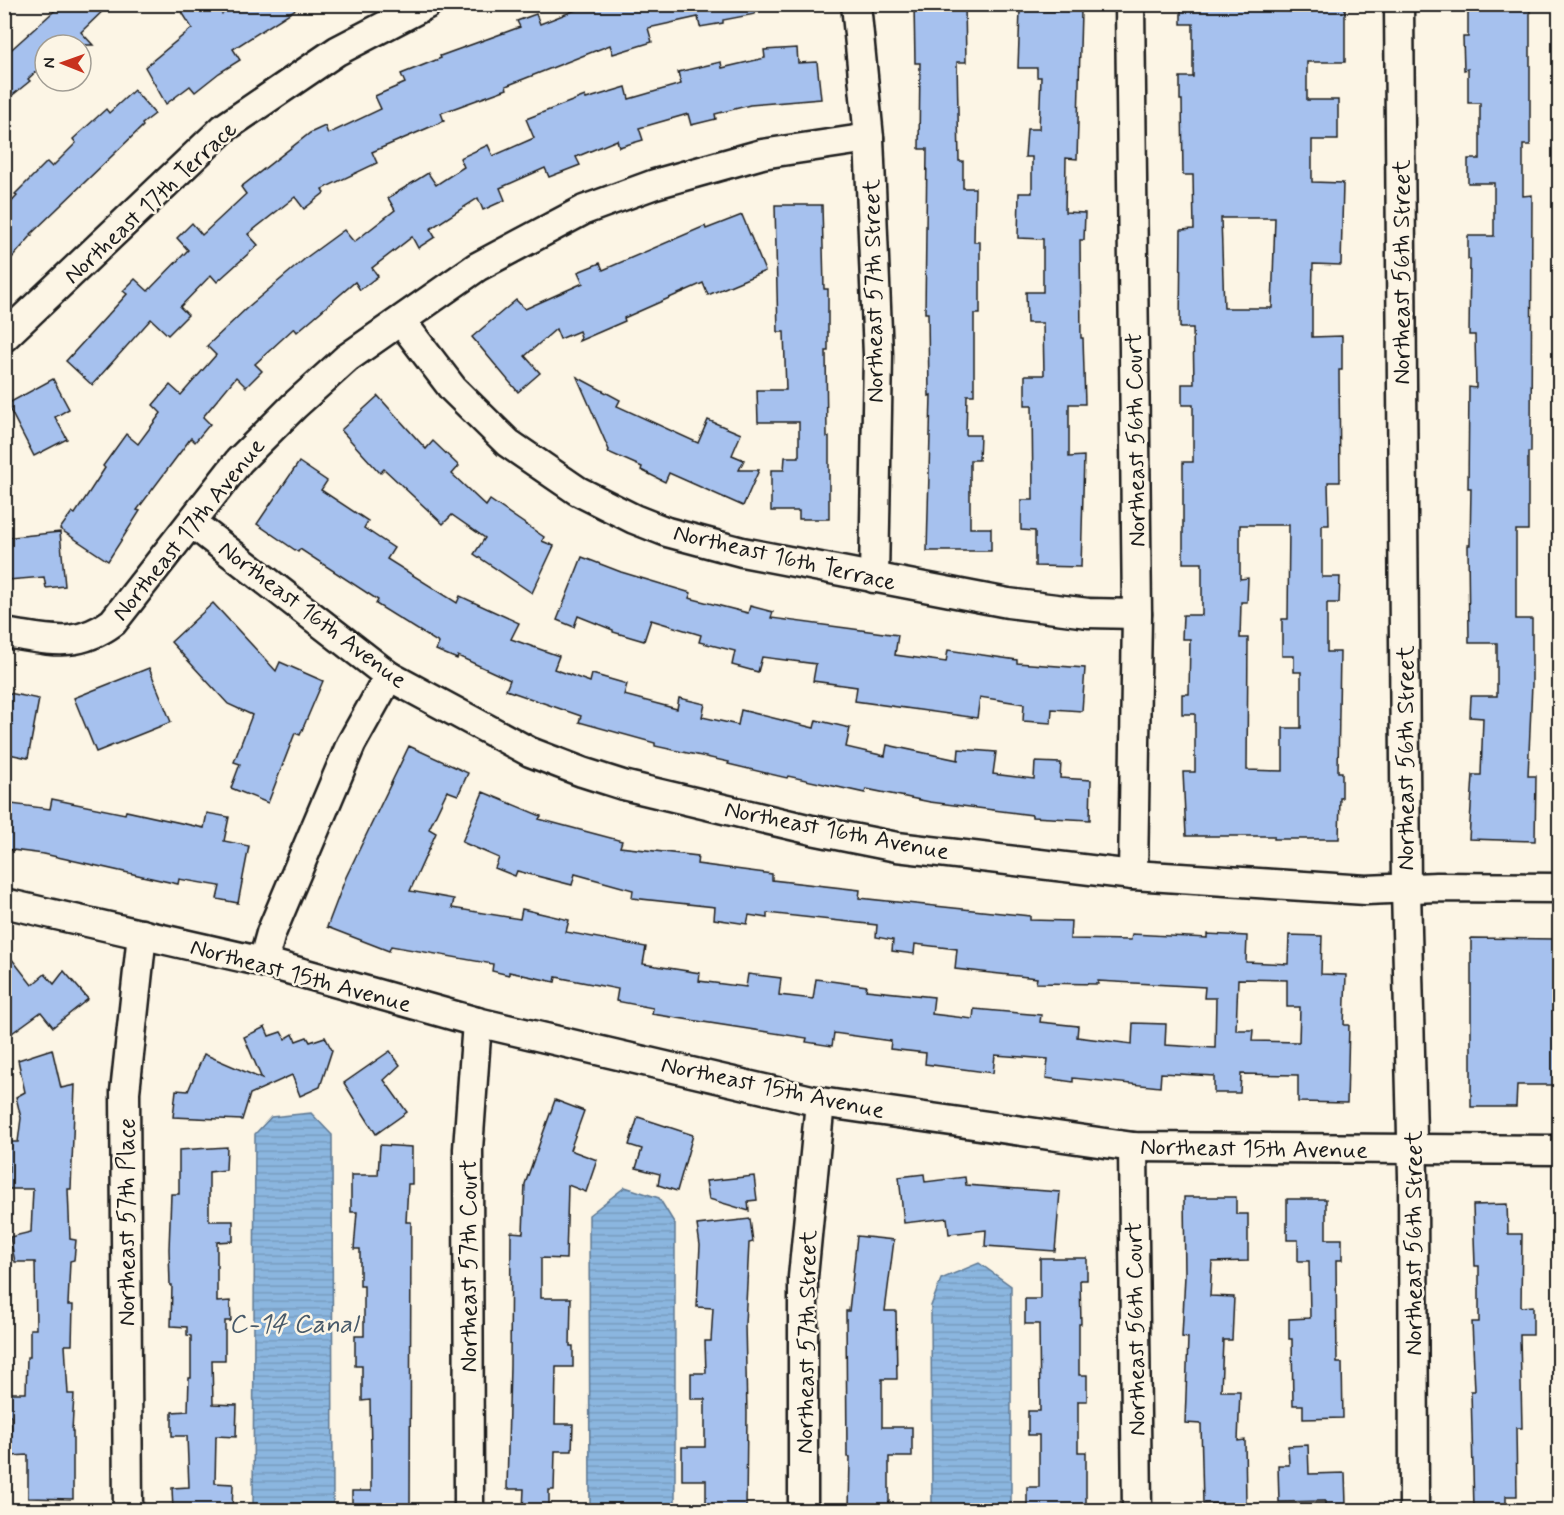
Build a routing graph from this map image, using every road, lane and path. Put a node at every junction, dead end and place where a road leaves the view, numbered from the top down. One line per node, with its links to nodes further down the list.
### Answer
1 (427, 4): 7 (street, Northeast 17th Terrace)
2 (856, 4): 5 (street, Northeast 57th Street)
3 (1130, 4): 10 (street, Northeast 56th Court)
4 (1399, 4): 15 (street, Northeast 56th Street)
5 (869, 138): 6 (street, Northeast 17th Avenue); 9 (street, Northeast 57th Street)
6 (401, 321): 8 (street, Northeast 17th Avenue); 9 (street, Northeast 16th Terrace)
7 (4, 338)
8 (192, 523): 11 (street, Northeast 17th Avenue); 12 (street, Northeast 16th Avenue)
9 (874, 578): 10 (street, Northeast 16th Terrace)
10 (1137, 614): 13 (street, Northeast 56th Court)
11 (4, 633)
12 (389, 676): 13 (street, Northeast 16th Avenue); 18 (street)
13 (1133, 875): 15 (street, Northeast 16th Avenue)
14 (1560, 888): 15 (street, Northeast 16th Avenue)
15 (1406, 889): 22 (street, Northeast 56th Street)
16 (4, 903): 17 (street, Northeast 15th Avenue)
17 (142, 934): 18 (street, Northeast 15th Avenue); 24 (street, Northeast 57th Place)
18 (263, 962): 19 (street, Northeast 15th Avenue)
19 (477, 1022): 20 (street, Northeast 15th Avenue); 25 (street, Northeast 57th Court)
20 (820, 1102): 21 (street, Northeast 15th Avenue); 26 (street, Northeast 57th Street)
21 (1133, 1147): 22 (street, Northeast 15th Avenue); 27 (street, Northeast 56th Court)
22 (1413, 1150): 23 (street, Northeast 15th Avenue); 28 (street, Northeast 56th Street)
23 (1560, 1150)
24 (128, 1510)
25 (469, 1510)
26 (803, 1510)
27 (1137, 1510)
28 (1414, 1510)

